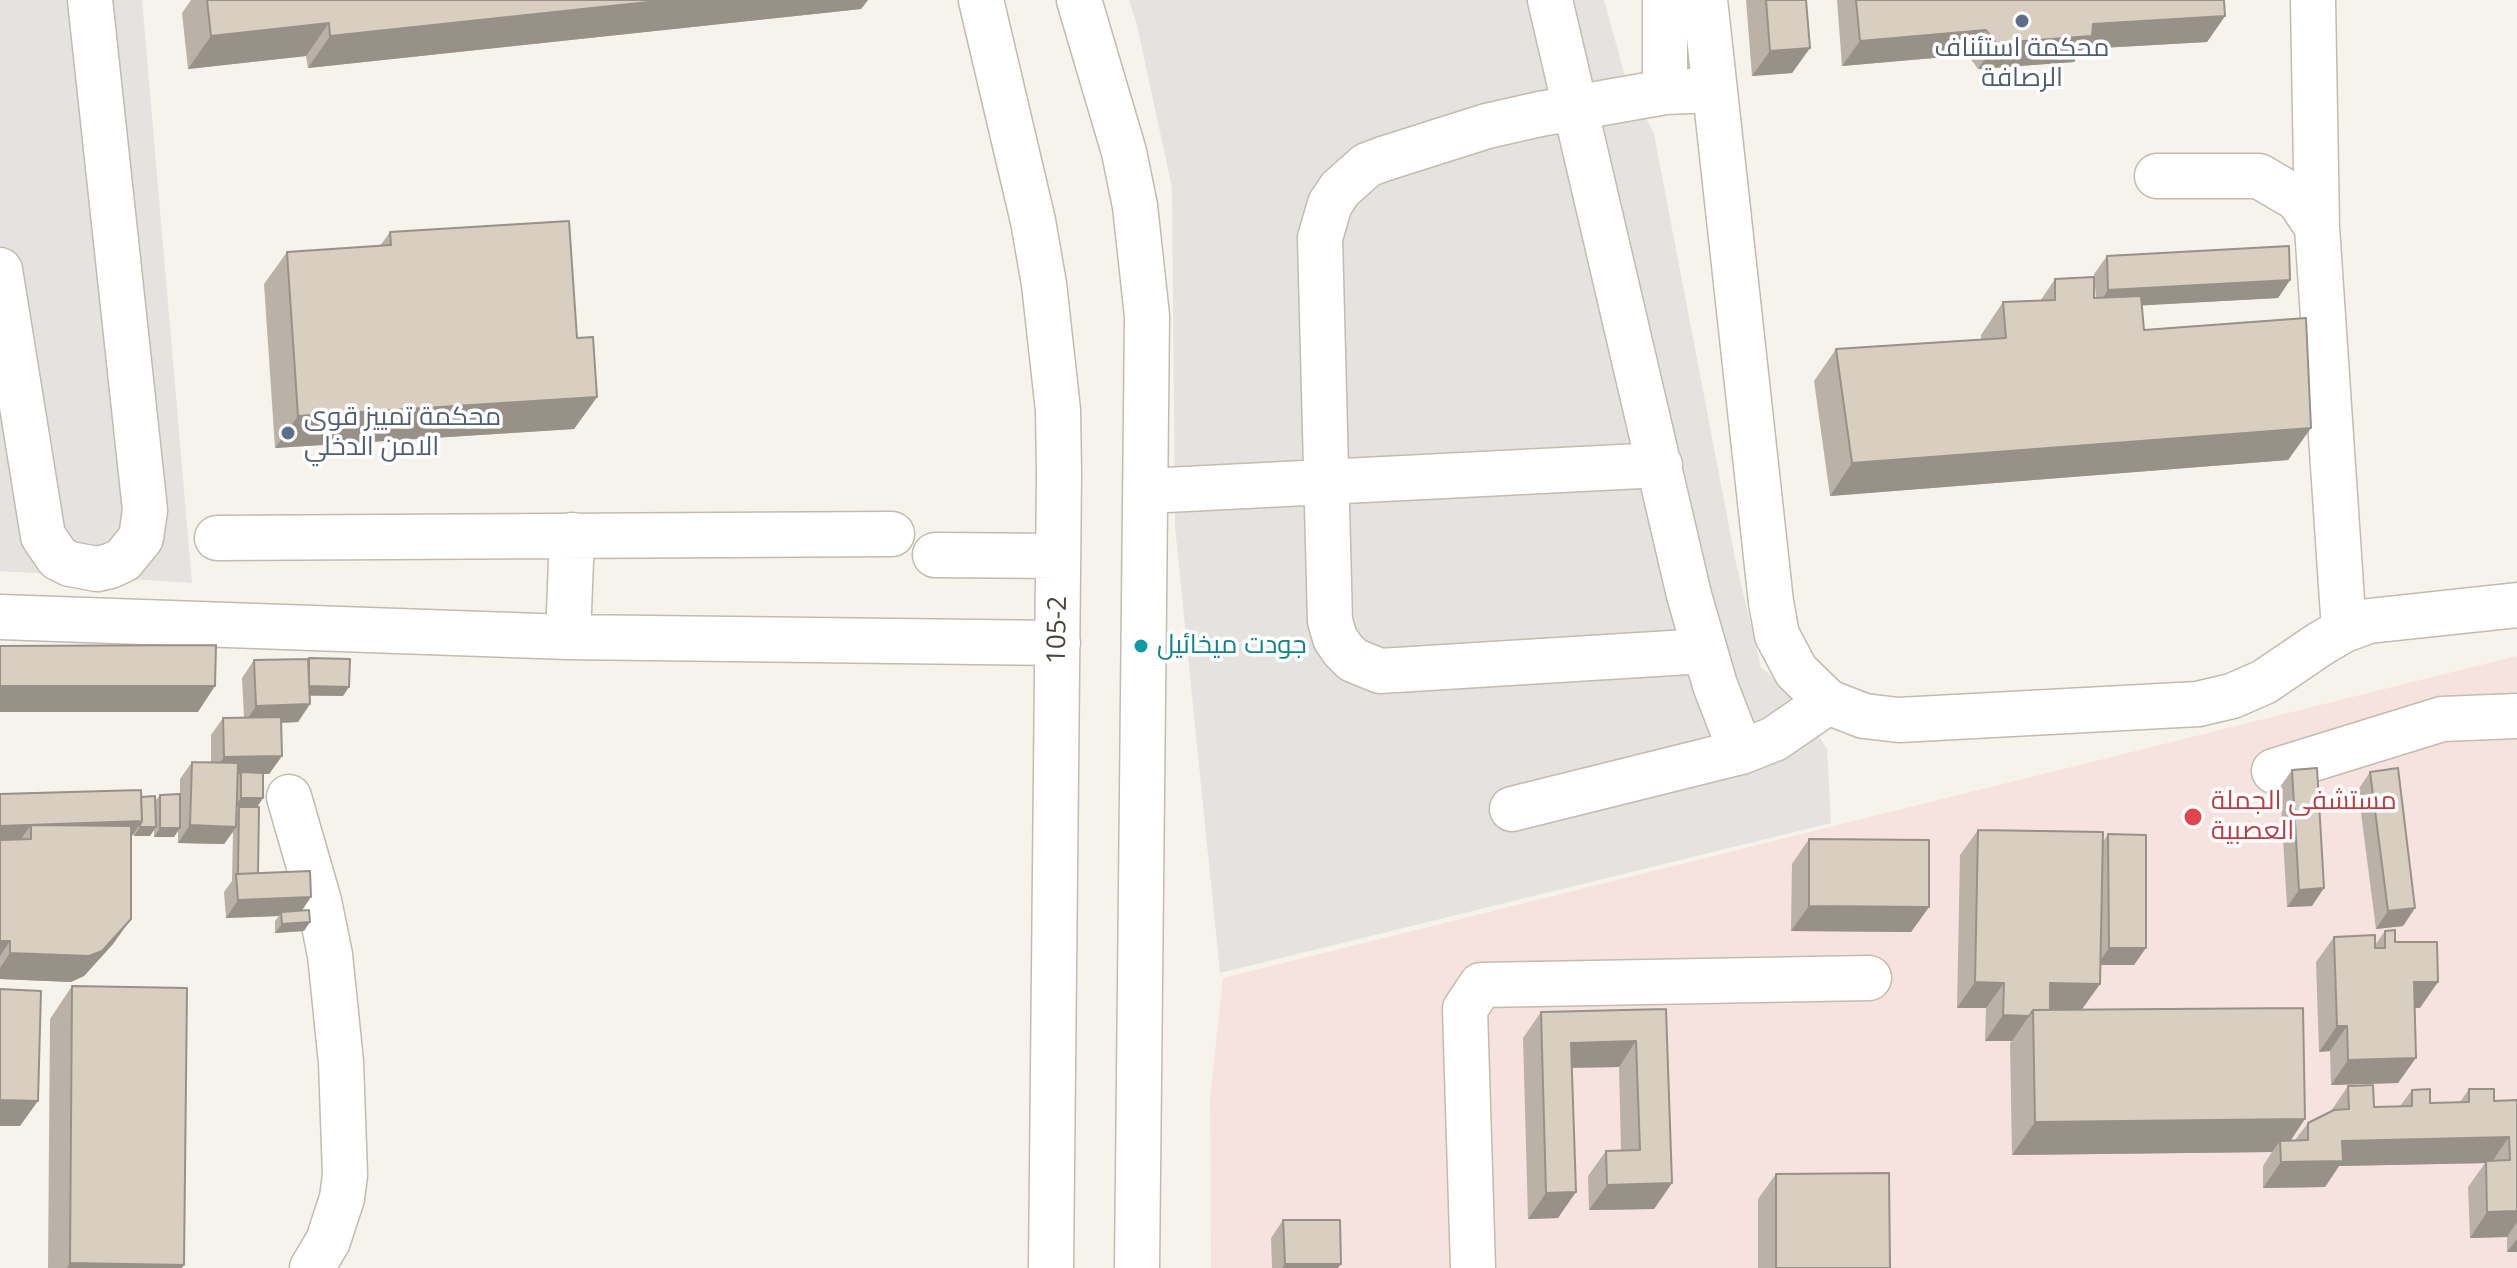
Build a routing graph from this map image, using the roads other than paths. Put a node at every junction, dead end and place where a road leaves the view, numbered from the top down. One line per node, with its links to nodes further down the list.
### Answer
1 (90, 0): 22 (street)
2 (981, 0): 21 (street, 105-2)
3 (1079, 0): 16 (street)
4 (1550, 0): 10 (street)
5 (1665, 0): 9 (street)
6 (1705, 0): 8 (street)
7 (2313, 0): 12 (street)
8 (1714, 90): 9 (street); 30 (street)
9 (1665, 92): 10 (street)
10 (1576, 107): 14 (street); 15 (street)
11 (2157, 176): 12 (street)
12 (2317, 227): 26 (street)
13 (0, 270): 22 (street)
14 (1660, 465): 15 (street); 29 (street)
15 (1327, 481): 16 (street); 29 (street)
16 (1147, 491): 39 (street)
17 (892, 534): 18 (street)
18 (572, 535): 19 (street); 27 (street)
19 (217, 538)
20 (935, 555): 21 (street)
21 (1058, 556): 28 (street, 105-2)
22 (97, 569): 25 (street)
23 (2517, 605): 26 (street)
24 (0, 617): 25 (street)
25 (99, 620): 27 (street)
26 (2344, 630): 30 (street)
27 (568, 637): 28 (street)
28 (1058, 643): 38 (street, 105-2)
29 (1704, 651): 32 (street)
30 (1828, 702): 32 (street)
31 (2517, 716): 33 (street)
32 (1741, 752): 35 (street)
33 (2274, 771)
34 (289, 797): 37 (street)
35 (1512, 809)
36 (1869, 978): 40 (street)
37 (312, 1268)
38 (1051, 1268)
39 (1137, 1268)
40 (1473, 1268)

